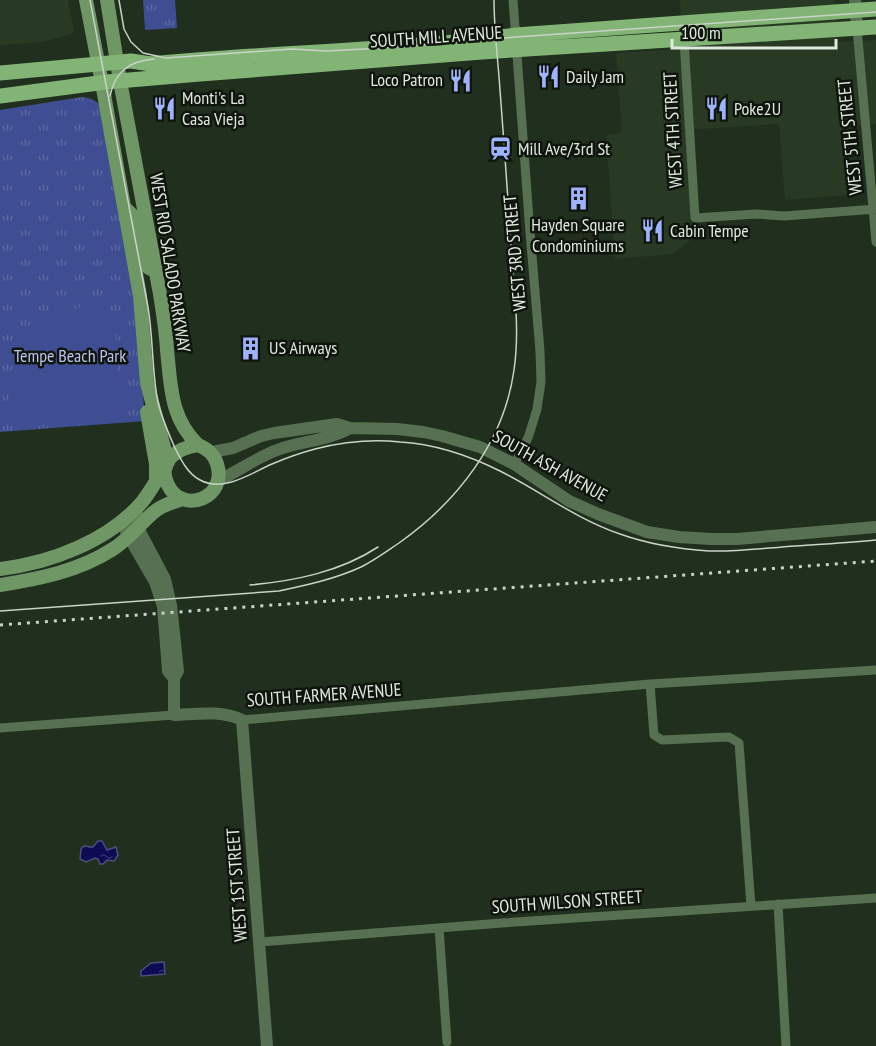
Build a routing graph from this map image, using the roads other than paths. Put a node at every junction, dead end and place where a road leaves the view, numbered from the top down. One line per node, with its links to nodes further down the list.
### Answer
1 (86, 0): 12 (main road, WEST RIO SALADO PARKWAY)
2 (107, 0): 11 (main road, WEST RIO SALADO PARKWAY)
3 (513, 0): 10 (street, WEST 3RD STREET)
4 (856, 5): 5 (main road, SOUTH MILL AVENUE); 6 (main road, SOUTH MILL AVENUE); 8 (street)
5 (876, 9)
6 (719, 21): 9 (main road); 10 (main road, SOUTH MILL AVENUE)
7 (876, 27): 8 (main road, SOUTH MILL AVENUE)
8 (857, 28): 9 (main road, SOUTH MILL AVENUE); 18 (street, WEST 5TH STREET)
9 (684, 40): 10 (main road, SOUTH MILL AVENUE); 18 (street, WEST 4TH STREET)
10 (516, 42): 11 (main road, SOUTH MILL AVENUE); 14 (main road, SOUTH MILL AVENUE); 25 (street, WEST 3RD STREET)
11 (118, 62): 12 (main road, SOUTH MILL AVENUE); 14 (main road, WEST RIO SALADO PARKWAY)
12 (99, 64): 13 (main road, SOUTH MILL AVENUE); 15 (main road, WEST RIO SALADO PARKWAY)
13 (0, 73)
14 (120, 81): 15 (main road, SOUTH MILL AVENUE); 20 (main road, WEST RIO SALADO PARKWAY)
15 (102, 83): 16 (main road, SOUTH MILL AVENUE); 17 (main road, WEST RIO SALADO PARKWAY)
16 (0, 96)
17 (124, 207): 20 (main road); 21 (main road, WEST RIO SALADO PARKWAY)
18 (875, 210): 19 (street, WEST 5TH STREET)
19 (876, 242)
20 (156, 271): 23 (main road, WEST RIO SALADO PARKWAY)
21 (147, 383): 26 (main road, WEST RIO SALADO PARKWAY); 27 (main road, WEST RIO SALADO PARKWAY)
22 (350, 428): 24 (street, SOUTH ASH AVENUE); 25 (street, SOUTH ASH AVENUE); 28 (street, SOUTH ASH AVENUE)
23 (198, 445): 24 (main road); 26 (main road)
24 (212, 452): 28 (main road)
25 (514, 464): 31 (street, SOUTH ASH AVENUE)
26 (167, 465): 27 (main road); 29 (main road)
27 (156, 480): 30 (main road)
28 (218, 481): 29 (main road)
29 (183, 499): 32 (main road)
30 (142, 502): 32 (street); 33 (main road)
31 (876, 526)
32 (134, 533): 34 (main road); 37 (street)
33 (0, 569)
34 (0, 585)
35 (876, 670): 36 (street, SOUTH FARMER AVENUE)
36 (650, 684): 38 (street, SOUTH FARMER AVENUE); 42 (street)
37 (174, 715): 38 (street, SOUTH FARMER AVENUE); 39 (street, SOUTH FARMER AVENUE)
38 (242, 720): 44 (street, WEST 1ST STREET)
39 (0, 728)
40 (876, 898): 41 (street, SOUTH WILSON STREET)
41 (778, 904): 42 (street, SOUTH WILSON STREET); 47 (street)
42 (751, 906): 43 (street, SOUTH WILSON STREET)
43 (439, 928): 44 (street, SOUTH WILSON STREET); 45 (street)
44 (260, 942): 46 (street, WEST 1ST STREET)
45 (447, 1042)
46 (267, 1046)
47 (786, 1046)

